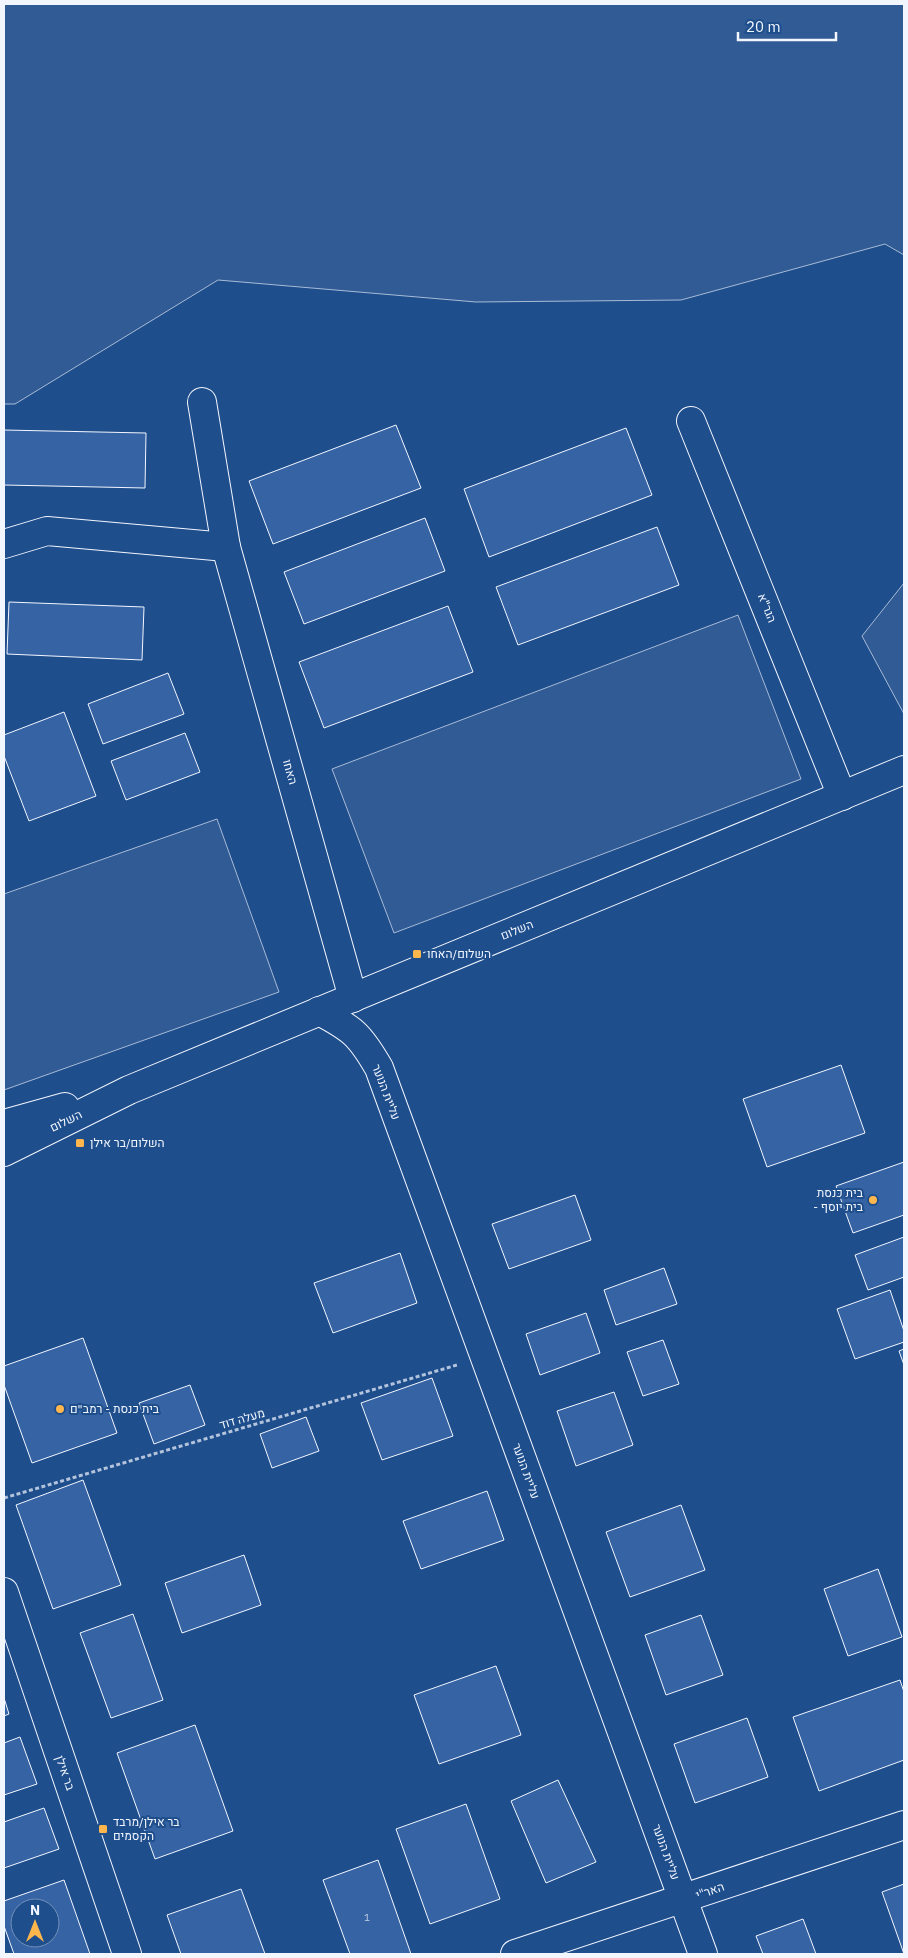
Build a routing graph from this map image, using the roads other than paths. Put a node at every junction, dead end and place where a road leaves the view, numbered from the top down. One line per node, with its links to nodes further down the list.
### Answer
1 (202, 402): 4 (street, האחו)
2 (691, 421): 6 (street, הגר"א)
3 (4, 544): 4 (street)
4 (226, 547): 7 (street, האחו)
5 (904, 770): 6 (street, השלום)
6 (842, 796): 7 (street, השלום)
7 (353, 998): 8 (street, השלום)
8 (319, 1012): 9 (street, השלום); 15 (street, עליית הנוער)
9 (129, 1090): 10 (street, השלום); 11 (street, השלום)
10 (4, 1124)
11 (4, 1152)
12 (4, 1592): 13 (street, בר אילן)
13 (12, 1640): 16 (street, בר אילן)
14 (904, 1825): 15 (street, האר"י)
15 (684, 1900): 17 (street, האר"י); 18 (street, עליית הנוער)
16 (127, 1954)
17 (515, 1954)
18 (703, 1954)

